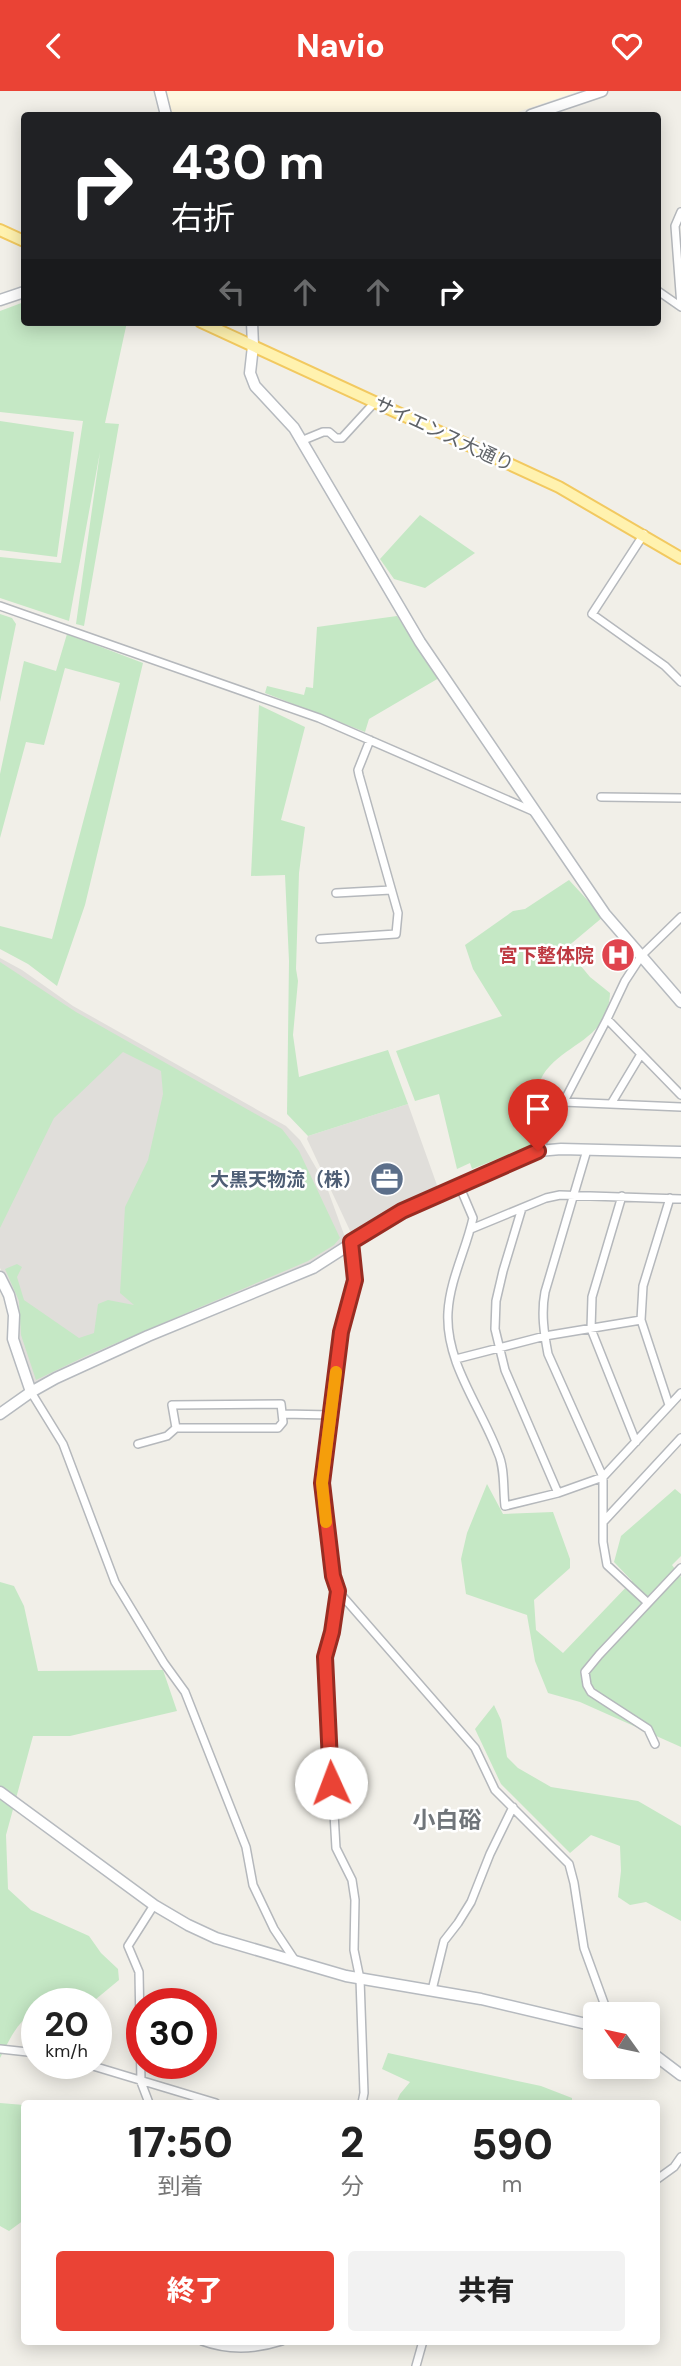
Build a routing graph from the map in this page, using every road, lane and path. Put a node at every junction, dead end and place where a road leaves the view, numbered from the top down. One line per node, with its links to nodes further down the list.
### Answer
1 (160, 91): 3 (street)
2 (602, 91): 4 (street)
3 (165, 112)
4 (540, 112)
5 (681, 212): 11 (street)
6 (0, 230): 7 (main road)
7 (21, 240)
8 (21, 293): 10 (street)
9 (661, 293): 11 (street)
10 (0, 300)
11 (681, 306)
12 (210, 326): 14 (main road, サイエンス大通り)
13 (252, 326): 14 (street)
14 (253, 346): 15 (main road, サイエンス大通り); 16 (street)
15 (375, 402): 16 (street); 17 (main road, サイエンス大通り)
16 (301, 441): 24 (street)
17 (643, 534): 18 (main road, サイエンス大通り); 20 (street)
18 (681, 558)
19 (0, 606): 21 (street)
20 (681, 682)
21 (370, 740): 24 (street); 25 (street)
22 (601, 797): 23 (street)
23 (681, 797)
24 (535, 812): 29 (street)
25 (391, 890): 26 (street); 28 (street)
26 (336, 893)
27 (681, 916): 29 (street)
28 (320, 939)
29 (642, 955): 30 (street); 31 (street)
30 (681, 1002)
31 (607, 1019): 32 (street); 34 (street)
32 (641, 1054): 33 (street); 35 (street)
33 (681, 1095)
34 (564, 1102): 35 (street); 38 (street)
35 (611, 1104): 36 (street)
36 (681, 1107)
37 (587, 1150): 38 (street); 39 (street); 41 (street)
38 (538, 1151): 40 (street)
39 (681, 1153)
40 (459, 1185): 46 (street); 47 (street)
41 (574, 1195): 42 (street); 45 (street); 51 (street)
42 (622, 1196): 43 (street); 50 (street)
43 (670, 1198): 44 (street); 49 (street)
44 (681, 1199)
45 (522, 1209): 46 (street); 52 (street)
46 (471, 1230): 53 (street)
47 (351, 1242): 54 (street); 59 (street)
48 (0, 1277): 54 (street)
49 (641, 1320): 50 (street); 56 (street)
50 (591, 1329): 51 (street); 62 (street)
51 (544, 1336): 52 (street); 64 (street)
52 (498, 1347): 53 (street); 65 (street)
53 (456, 1359): 65 (street)
54 (31, 1392): 57 (street); 74 (street)
55 (681, 1393): 56 (street)
56 (670, 1405): 62 (street)
57 (0, 1414)
58 (283, 1414): 59 (street); 60 (street); 60 (street)
59 (331, 1415): 68 (street)
60 (176, 1428): 63 (street)
61 (681, 1438): 66 (street)
62 (636, 1442): 64 (street)
63 (138, 1444)
64 (603, 1477): 65 (street); 66 (street)
65 (558, 1493)
66 (603, 1522): 69 (street)
67 (681, 1568): 69 (street)
68 (338, 1591): 72 (street); 75 (street)
69 (647, 1602): 70 (street)
70 (655, 1744)
71 (0, 1792): 73 (street)
72 (513, 1807): 76 (street); 77 (street)
73 (154, 1905): 74 (street); 84 (street)
74 (296, 1963): 75 (street)
75 (360, 1979): 76 (street); 87 (street)
76 (432, 1990): 78 (street)
77 (604, 2002)
78 (583, 2023)
79 (0, 2049): 80 (street)
80 (21, 2051)
81 (660, 2059): 83 (street)
82 (112, 2072): 84 (street)
83 (681, 2074)
84 (141, 2082): 85 (street); 86 (street)
85 (148, 2100)
86 (205, 2100)
87 (363, 2100)
88 (681, 2157): 89 (street)
89 (660, 2178)
90 (212, 2345): 91 (street)
91 (271, 2345)
92 (422, 2345): 93 (street)
93 (416, 2366)

